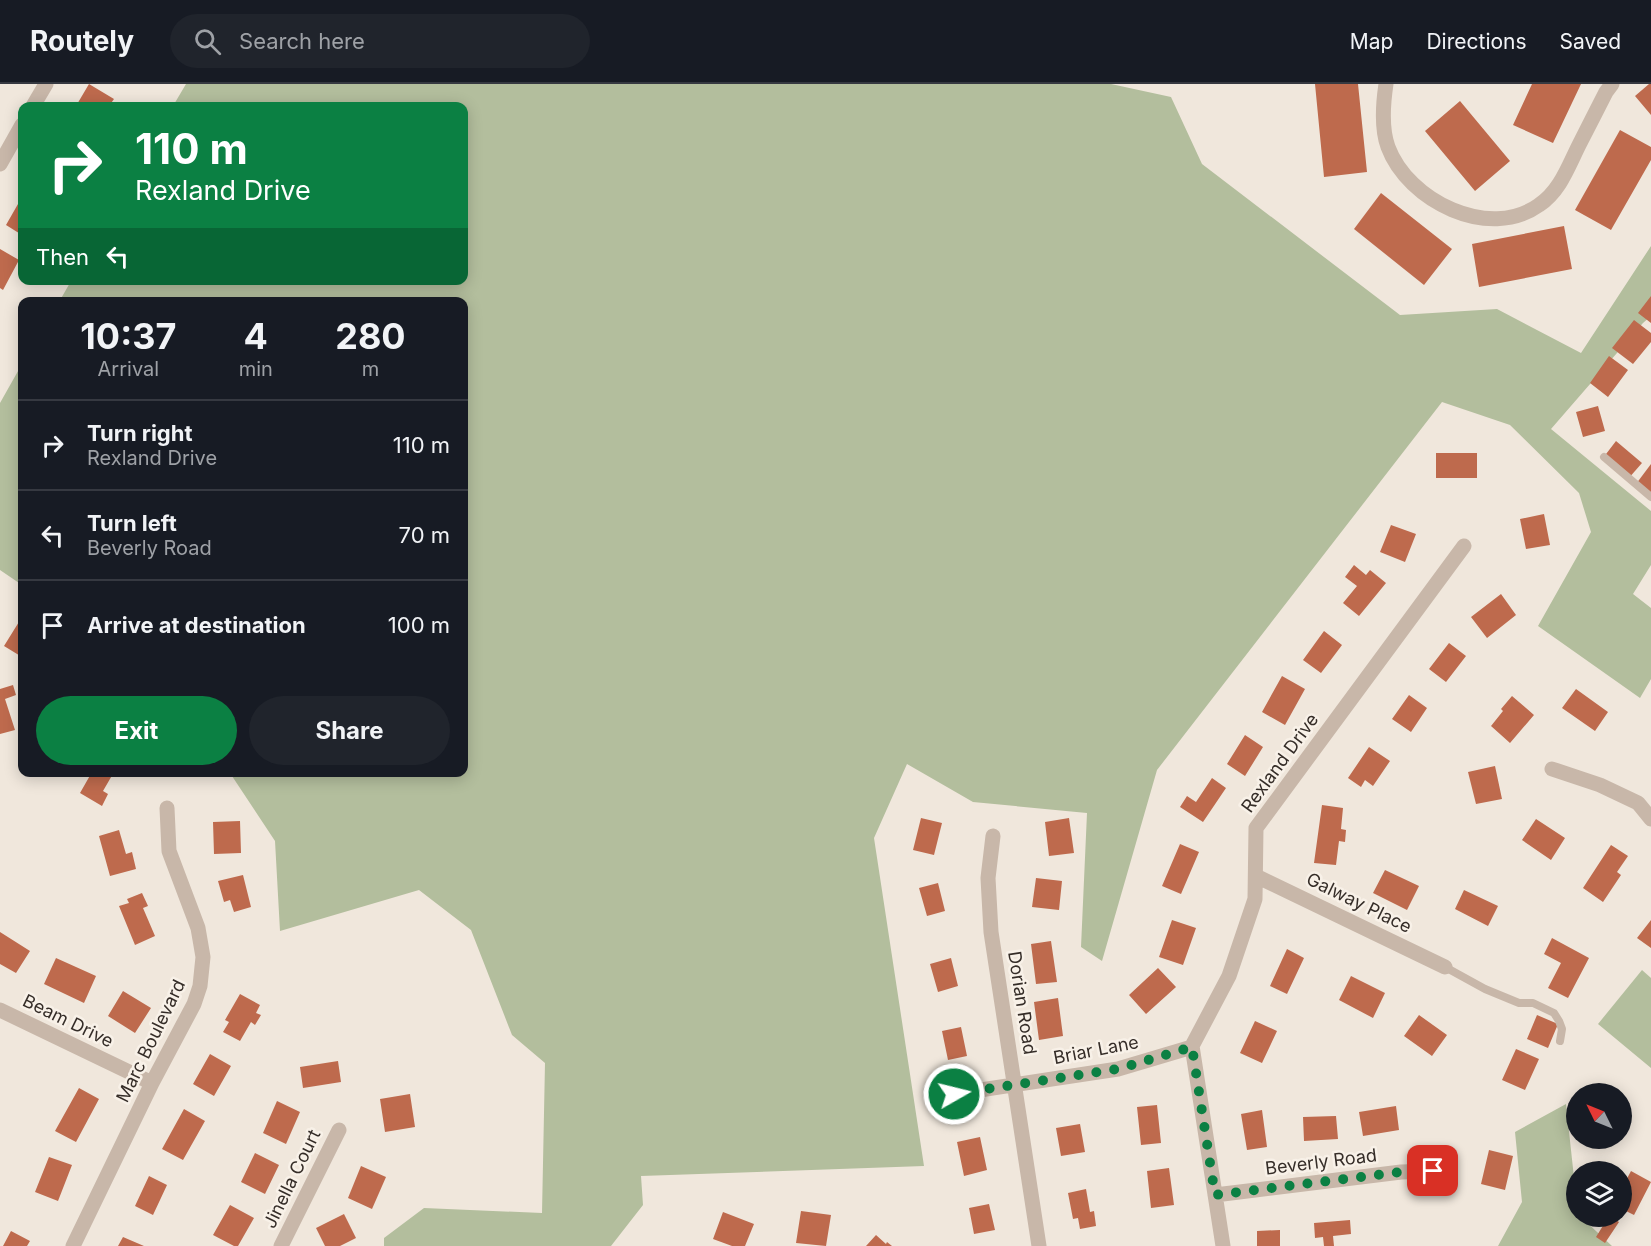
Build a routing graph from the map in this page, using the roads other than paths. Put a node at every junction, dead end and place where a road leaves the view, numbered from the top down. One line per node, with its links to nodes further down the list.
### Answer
1 (46, 84): 4 (street)
2 (1386, 84): 3 (street)
3 (1612, 84)
4 (35, 102)
5 (18, 132): 6 (street)
6 (0, 164)
7 (1604, 456): 8 (lane)
8 (1651, 497)
9 (1464, 546): 14 (street, Rexland Drive)
10 (1552, 769): 12 (street)
11 (167, 808): 19 (street, Marc Boulevard)
12 (1651, 819)
13 (993, 836): 20 (street, Dorian Road)
14 (1256, 876): 15 (street, Galway Place); 18 (street, Rexland Drive)
15 (1445, 967): 17 (lane)
16 (0, 1010): 19 (street, Beam Drive)
17 (1560, 1041)
18 (1192, 1047): 20 (street, Briar Lane); 24 (street)
19 (152, 1083): 25 (street, Marc Boulevard)
20 (1015, 1085): 21 (street, Briar Lane); 27 (street, Dorian Road)
21 (934, 1097)
22 (339, 1130): 26 (street, Jinella Court)
23 (1433, 1171): 24 (street, Beverly Road)
24 (1215, 1195): 28 (street)
25 (74, 1246)
26 (281, 1246)
27 (1040, 1246)
28 (1223, 1246)

